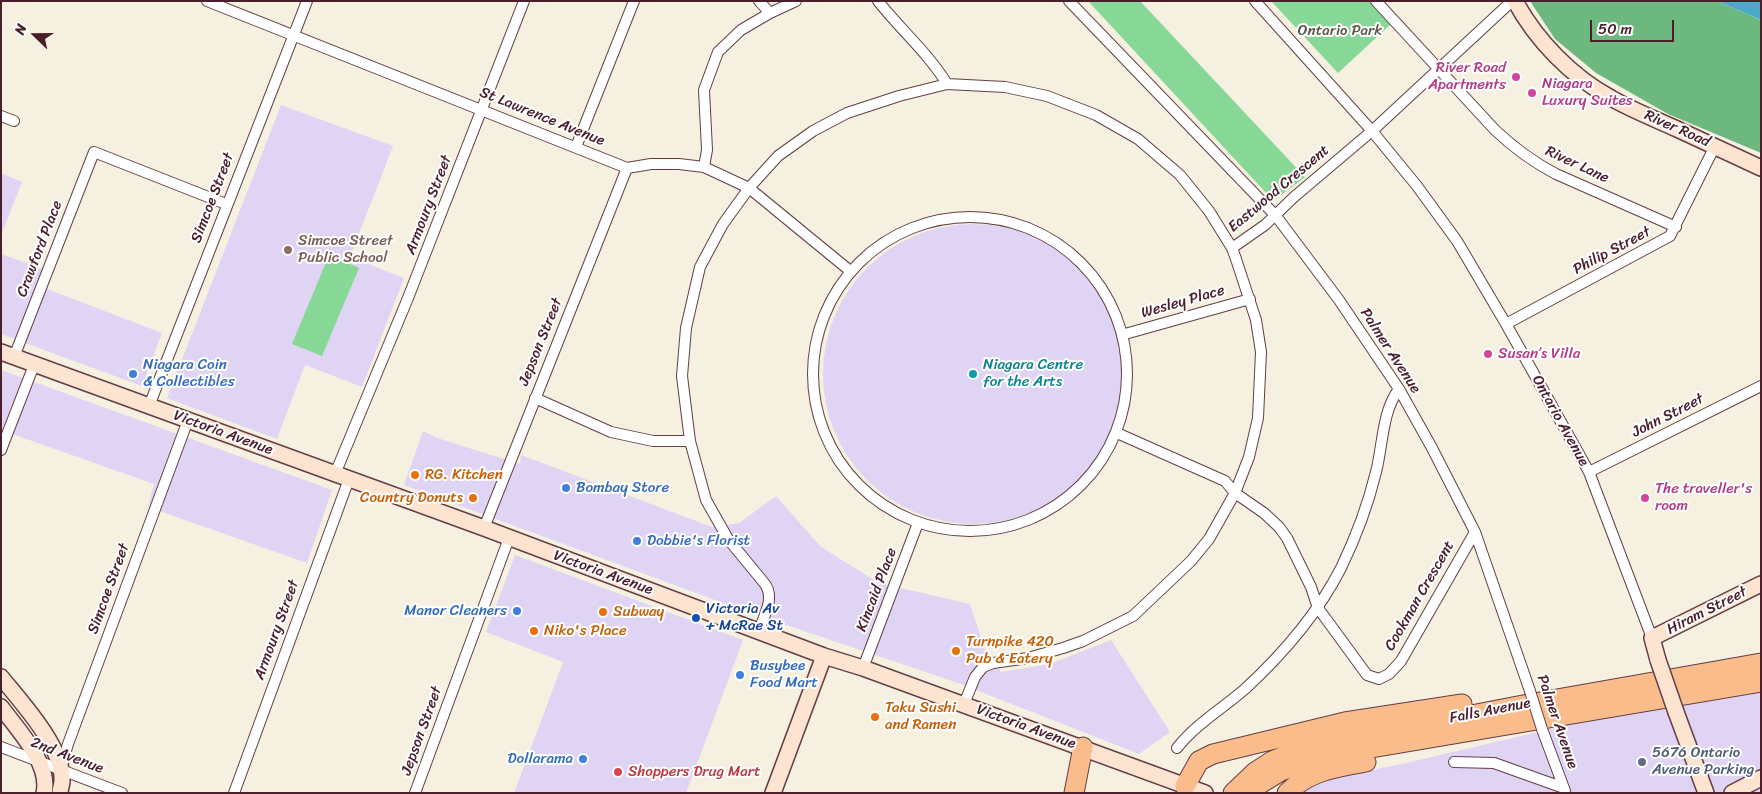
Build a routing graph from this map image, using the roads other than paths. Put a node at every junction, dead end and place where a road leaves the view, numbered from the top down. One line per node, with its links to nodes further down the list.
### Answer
1 (207, 1): 13 (street, St Lawrence Avenue)
2 (306, 1): 13 (street, Simcoe Street)
3 (524, 1): 16 (street, Armoury Street)
4 (634, 1): 21 (street)
5 (759, 1): 12 (street)
6 (796, 1): 12 (street)
7 (878, 1): 15 (street)
8 (1069, 1): 27 (street, Palmer Avenue)
9 (1255, 1): 19 (street, Ontario Avenue)
10 (1376, 1): 14 (street, River Lane)
11 (1514, 1): 14 (street, Eastwood Crescent); 20 (main road, River Road)
12 (770, 12): 22 (street)
13 (293, 36): 16 (street, St Lawrence Avenue); 26 (street, Simcoe Street)
14 (1440, 70): 19 (street, Eastwood Crescent); 28 (street, River Lane)
15 (947, 84): 25 (street); 29 (street)
16 (482, 110): 21 (street, St Lawrence Avenue); 45 (street, Armoury Street)
17 (1, 116): 18 (street)
18 (14, 121)
19 (1372, 131): 27 (street, Eastwood Crescent); 32 (street, Ontario Avenue)
20 (1715, 146): 24 (main road, River Road); 28 (street, Philip Street)
21 (576, 147): 23 (street, St Lawrence Avenue)
22 (704, 167): 23 (street); 25 (street)
23 (627, 168): 38 (street, Jepson Street)
24 (1761, 168)
25 (750, 188): 30 (street); 42 (street)
26 (226, 204): 34 (street, Crawford Place); 39 (street, Simcoe Street)
27 (1276, 216): 29 (street, Eastwood Crescent); 37 (street, Palmer Avenue)
28 (1676, 227): 32 (street, Philip Street)
29 (1232, 248): 31 (street, Eastwood Crescent)
30 (849, 270): 33 (street); 47 (street)
31 (1250, 299): 33 (street, Wesley Place); 46 (street, Eastwood Crescent)
32 (1506, 324): 44 (street, Ontario Avenue)
33 (1125, 334): 41 (street)
34 (8, 354): 35 (main road, Victoria Avenue)
35 (34, 364): 39 (main road, Victoria Avenue); 43 (street)
36 (1761, 386): 44 (street, John Street)
37 (1399, 389): 49 (street, Palmer Avenue); 52 (street)
38 (535, 398): 42 (street); 48 (street, Jepson Street)
39 (149, 406): 40 (main road, Victoria Avenue)
40 (188, 420): 45 (main road, Victoria Avenue); 68 (street, Simcoe Street)
41 (1117, 433): 46 (street); 47 (street)
42 (690, 440): 53 (street)
43 (1, 450)
44 (1589, 472): 54 (street, Ontario Avenue)
45 (342, 476): 48 (main road, Victoria Avenue); 75 (street, Armoury Street)
46 (1235, 493): 52 (street); 60 (street, Eastwood Crescent)
47 (918, 522): 57 (street, Kincaid Place)
48 (484, 528): 50 (main road, Victoria Avenue)
49 (1474, 532): 52 (street, Cookman Crescent); 61 (street, Palmer Avenue)
50 (509, 538): 53 (main road, Victoria Avenue); 76 (street, Jepson Street)
51 (1761, 584): 54 (main road, Hiram Street)
52 (1318, 608): 65 (street)
53 (759, 630): 55 (main road, Victoria Avenue)
54 (1652, 638): 83 (main road, Ontario Avenue, bridge)
55 (824, 656): 57 (main road, Victoria Avenue); 77 (main road)
56 (1761, 662): 61 (highway, Falls Avenue)
57 (863, 668): 60 (main road, Victoria Avenue)
58 (1, 677): 68 (main road)
59 (1761, 682): 61 (highway, Falls Avenue)
60 (964, 704): 64 (main road, Victoria Avenue)
61 (1525, 706): 70 (highway); 71 (street, Palmer Avenue, bridge); 80 (highway, Falls Avenue); 81 (highway, Falls Avenue); 82 (highway)
62 (1, 707): 66 (main road)
63 (1, 747): 66 (street, 2nd Avenue)
64 (1083, 747): 70 (main road, Victoria Avenue); 78 (highway)
65 (1176, 748)
66 (39, 761): 68 (street, 2nd Avenue); 72 (main road)
67 (1454, 762): 71 (street)
68 (61, 769): 73 (main road); 74 (street, 2nd Avenue)
69 (1761, 778): 84 (main road)
70 (1185, 786): 79 (main road, Victoria Avenue)
71 (1565, 790)
72 (44, 793)
73 (60, 793)
74 (122, 793)
75 (234, 793)
76 (415, 793)
77 (773, 793)
78 (1074, 793)
79 (1205, 793)
80 (1233, 793)
81 (1248, 793)
82 (1287, 793)
83 (1706, 793)
84 (1732, 793)

